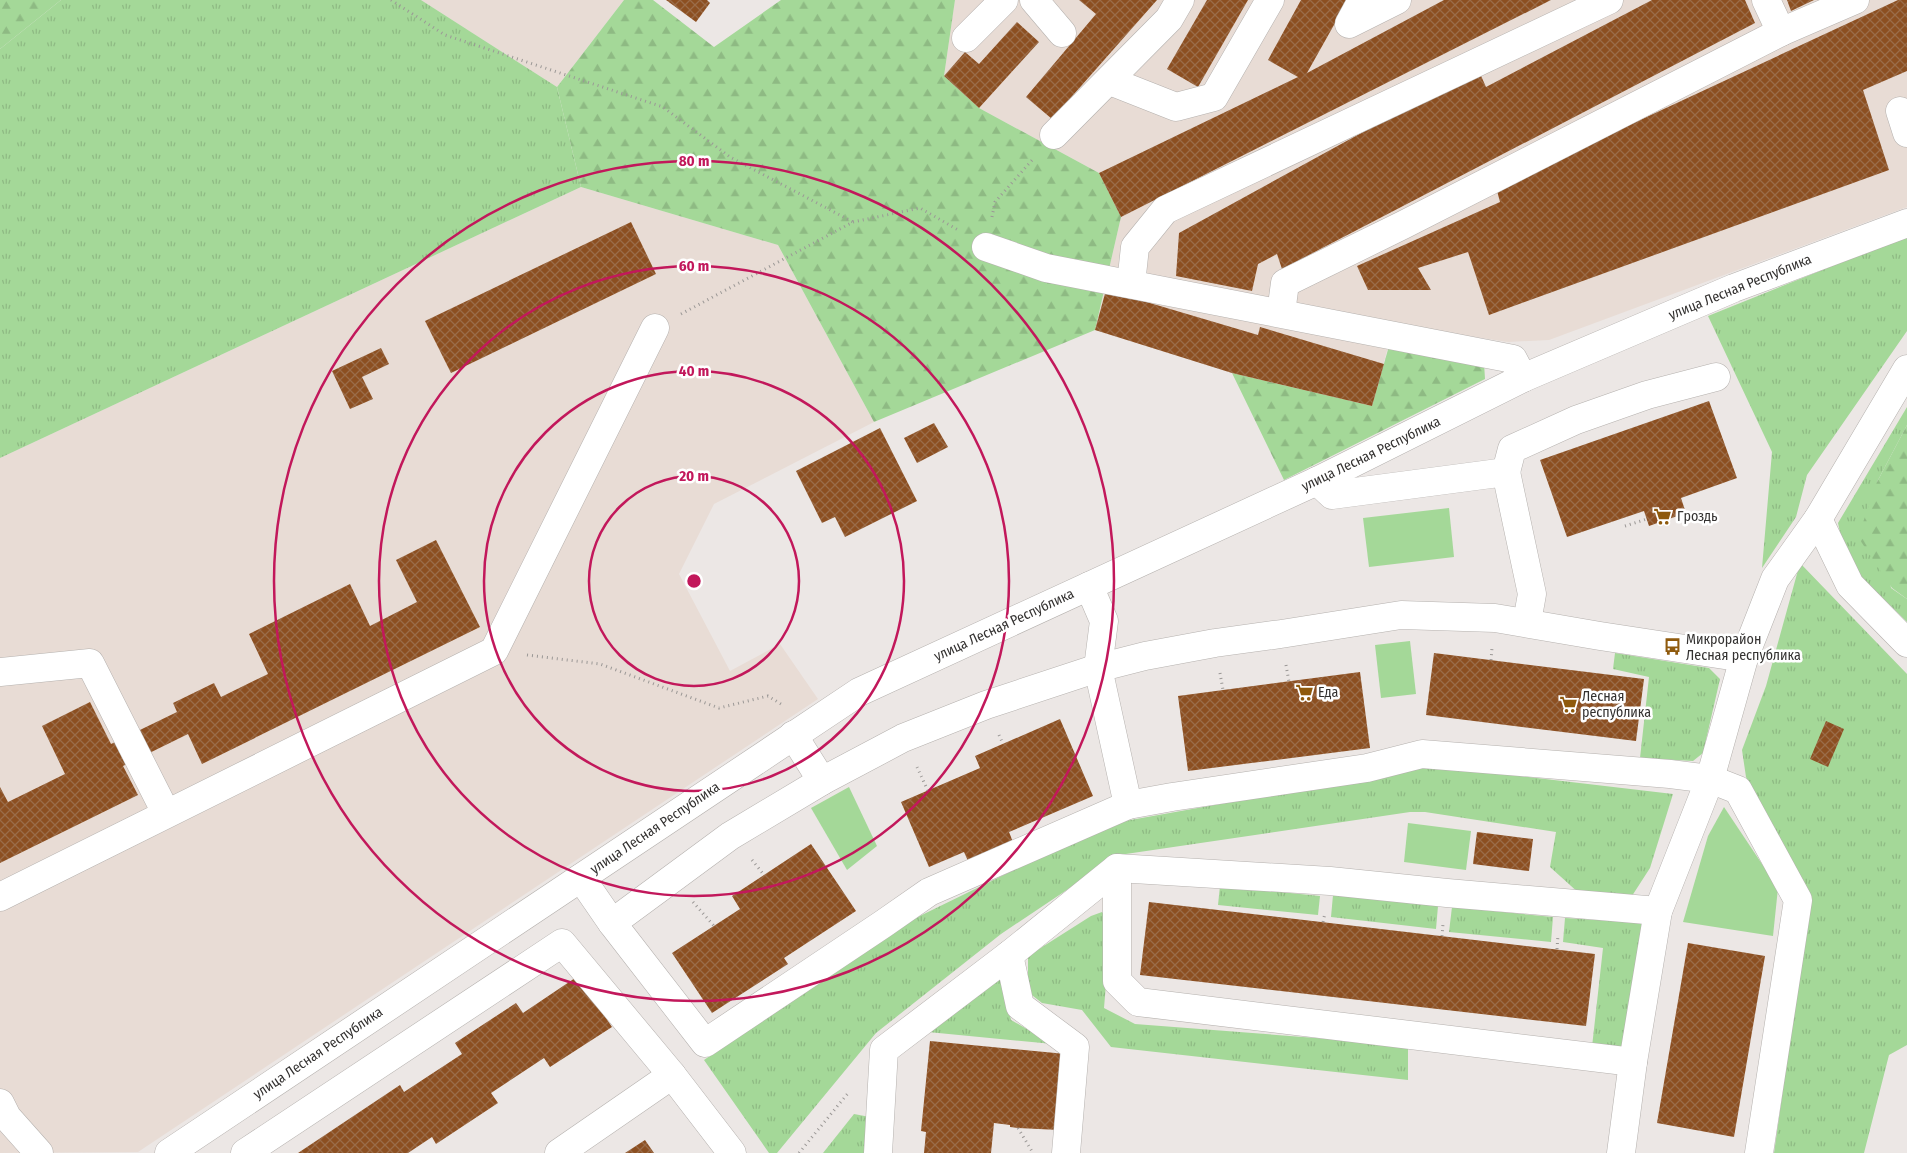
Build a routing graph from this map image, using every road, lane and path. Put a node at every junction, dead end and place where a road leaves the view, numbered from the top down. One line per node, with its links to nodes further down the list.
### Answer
1 (391, 0): 16 (path)
2 (1004, 0): 13 (street)
3 (1034, 0): 12 (street)
4 (1180, 0): 14 (street)
5 (1270, 0): 14 (street)
6 (1362, 0): 7 (street)
7 (1397, 0)
8 (1609, 0): 19 (street)
9 (1766, 0): 11 (street)
10 (1855, 0): 11 (street)
11 (1781, 32): 20 (street)
12 (1062, 34)
13 (966, 38)
14 (1110, 81): 15 (street)
15 (1054, 135): 18 (path)
16 (853, 222): 18 (path); 21 (path)
17 (1907, 222): 24 (street, улица Лесная Республика)
18 (986, 247): 19 (street)
19 (1131, 284): 20 (street)
20 (1281, 313): 24 (street)
21 (655, 328): 33 (street)
22 (1907, 369): 28 (street)
23 (1716, 377): 25 (street)
24 (1523, 378): 26 (street, улица Лесная Республика)
25 (1506, 472): 26 (street); 31 (street)
26 (1317, 481): 30 (street, улица Лесная Республика)
27 (1647, 519): 29 (path)
28 (1818, 519): 32 (street); 34 (street)
29 (1625, 526)
30 (1089, 586): 35 (street); 37 (street, улица Лесная Республика)
31 (1527, 622): 34 (street); 35 (street)
32 (1907, 643)
33 (494, 651): 37 (path); 41 (street)
34 (1744, 658): 38 (street)
35 (1098, 668): 39 (street); 40 (street)
36 (0, 672): 41 (street)
37 (802, 729): 39 (street); 43 (street, улица Лесная Республика)
38 (1710, 779): 40 (street); 45 (street); 64 (street)
39 (822, 781): 46 (street)
40 (1128, 805): 46 (street)
41 (166, 813): 44 (street)
42 (1117, 868): 45 (street); 47 (street); 48 (street)
43 (581, 878): 46 (street); 54 (street, улица Лесная Республика)
44 (0, 897)
45 (1658, 911): 48 (street)
46 (612, 923)
47 (1009, 955): 59 (street); 61 (street)
48 (1633, 1062): 62 (street)
49 (672, 1075): 55 (street); 56 (street); 57 (street)
50 (854, 1086): 58 (path)
51 (0, 1103): 53 (street)
52 (1018, 1128): 60 (path)
53 (40, 1153)
54 (169, 1153)
55 (244, 1153)
56 (559, 1153)
57 (732, 1153)
58 (799, 1153)
59 (878, 1153)
60 (1033, 1153)
61 (1066, 1153)
62 (1622, 1153): 63 (street)
63 (1626, 1153)
64 (1759, 1153)

